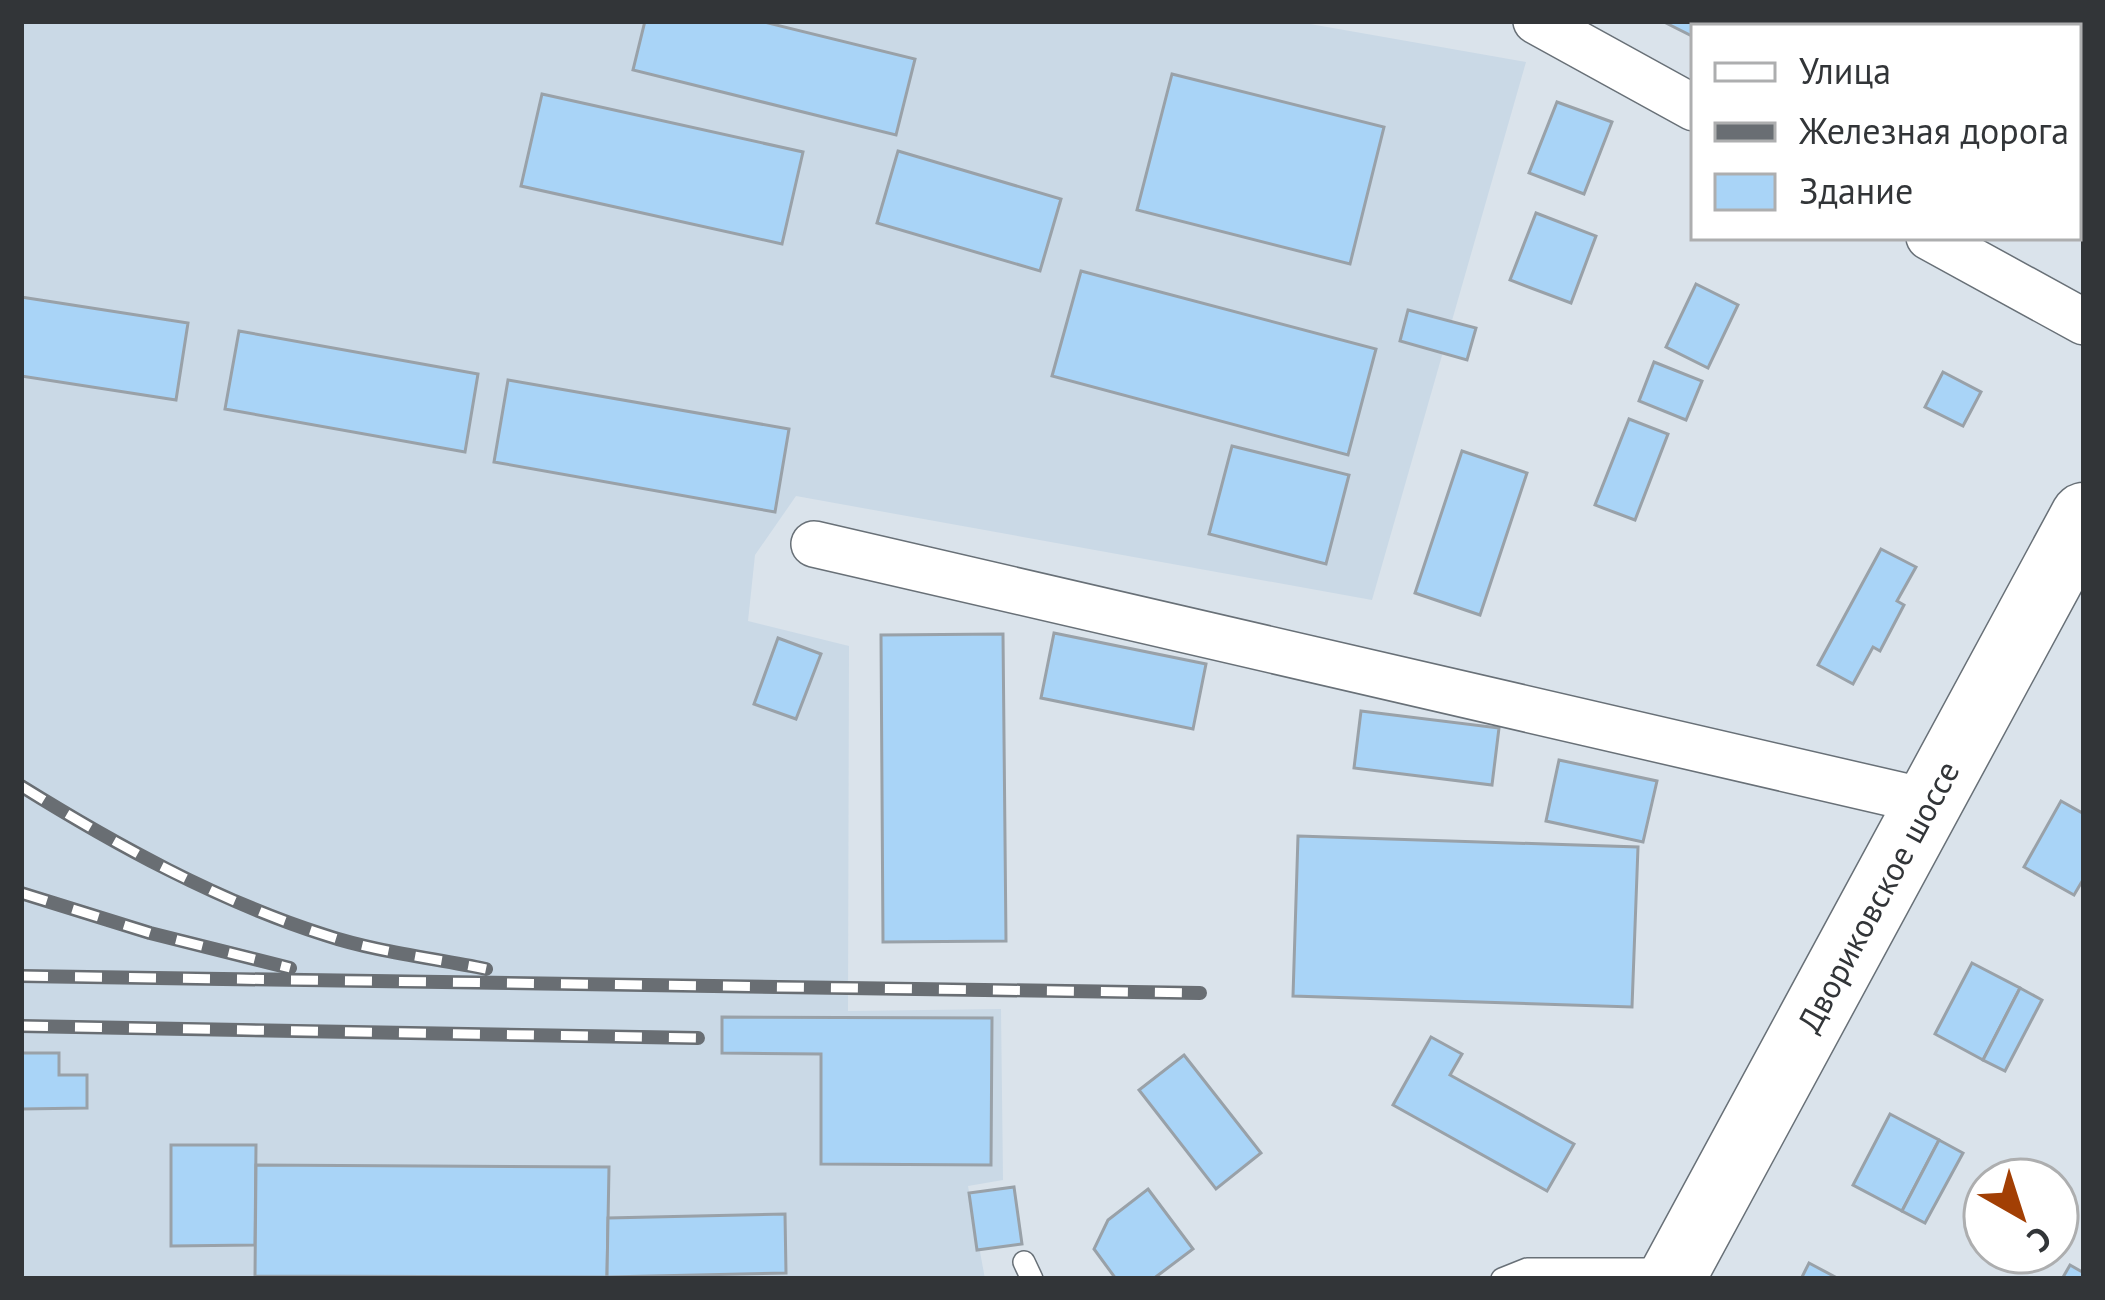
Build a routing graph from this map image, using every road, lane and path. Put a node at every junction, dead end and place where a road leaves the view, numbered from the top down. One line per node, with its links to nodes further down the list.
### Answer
1 (1551, 25): 2 (street)
2 (1691, 106)
3 (1935, 240): 4 (street)
4 (2084, 322)
5 (2084, 516): 7 (main road, Двориковское шоссе)
6 (814, 544): 7 (street)
7 (1929, 802): 8 (main road, Двориковское шоссе)
8 (1673, 1274): 9 (lane)
9 (1502, 1279)

